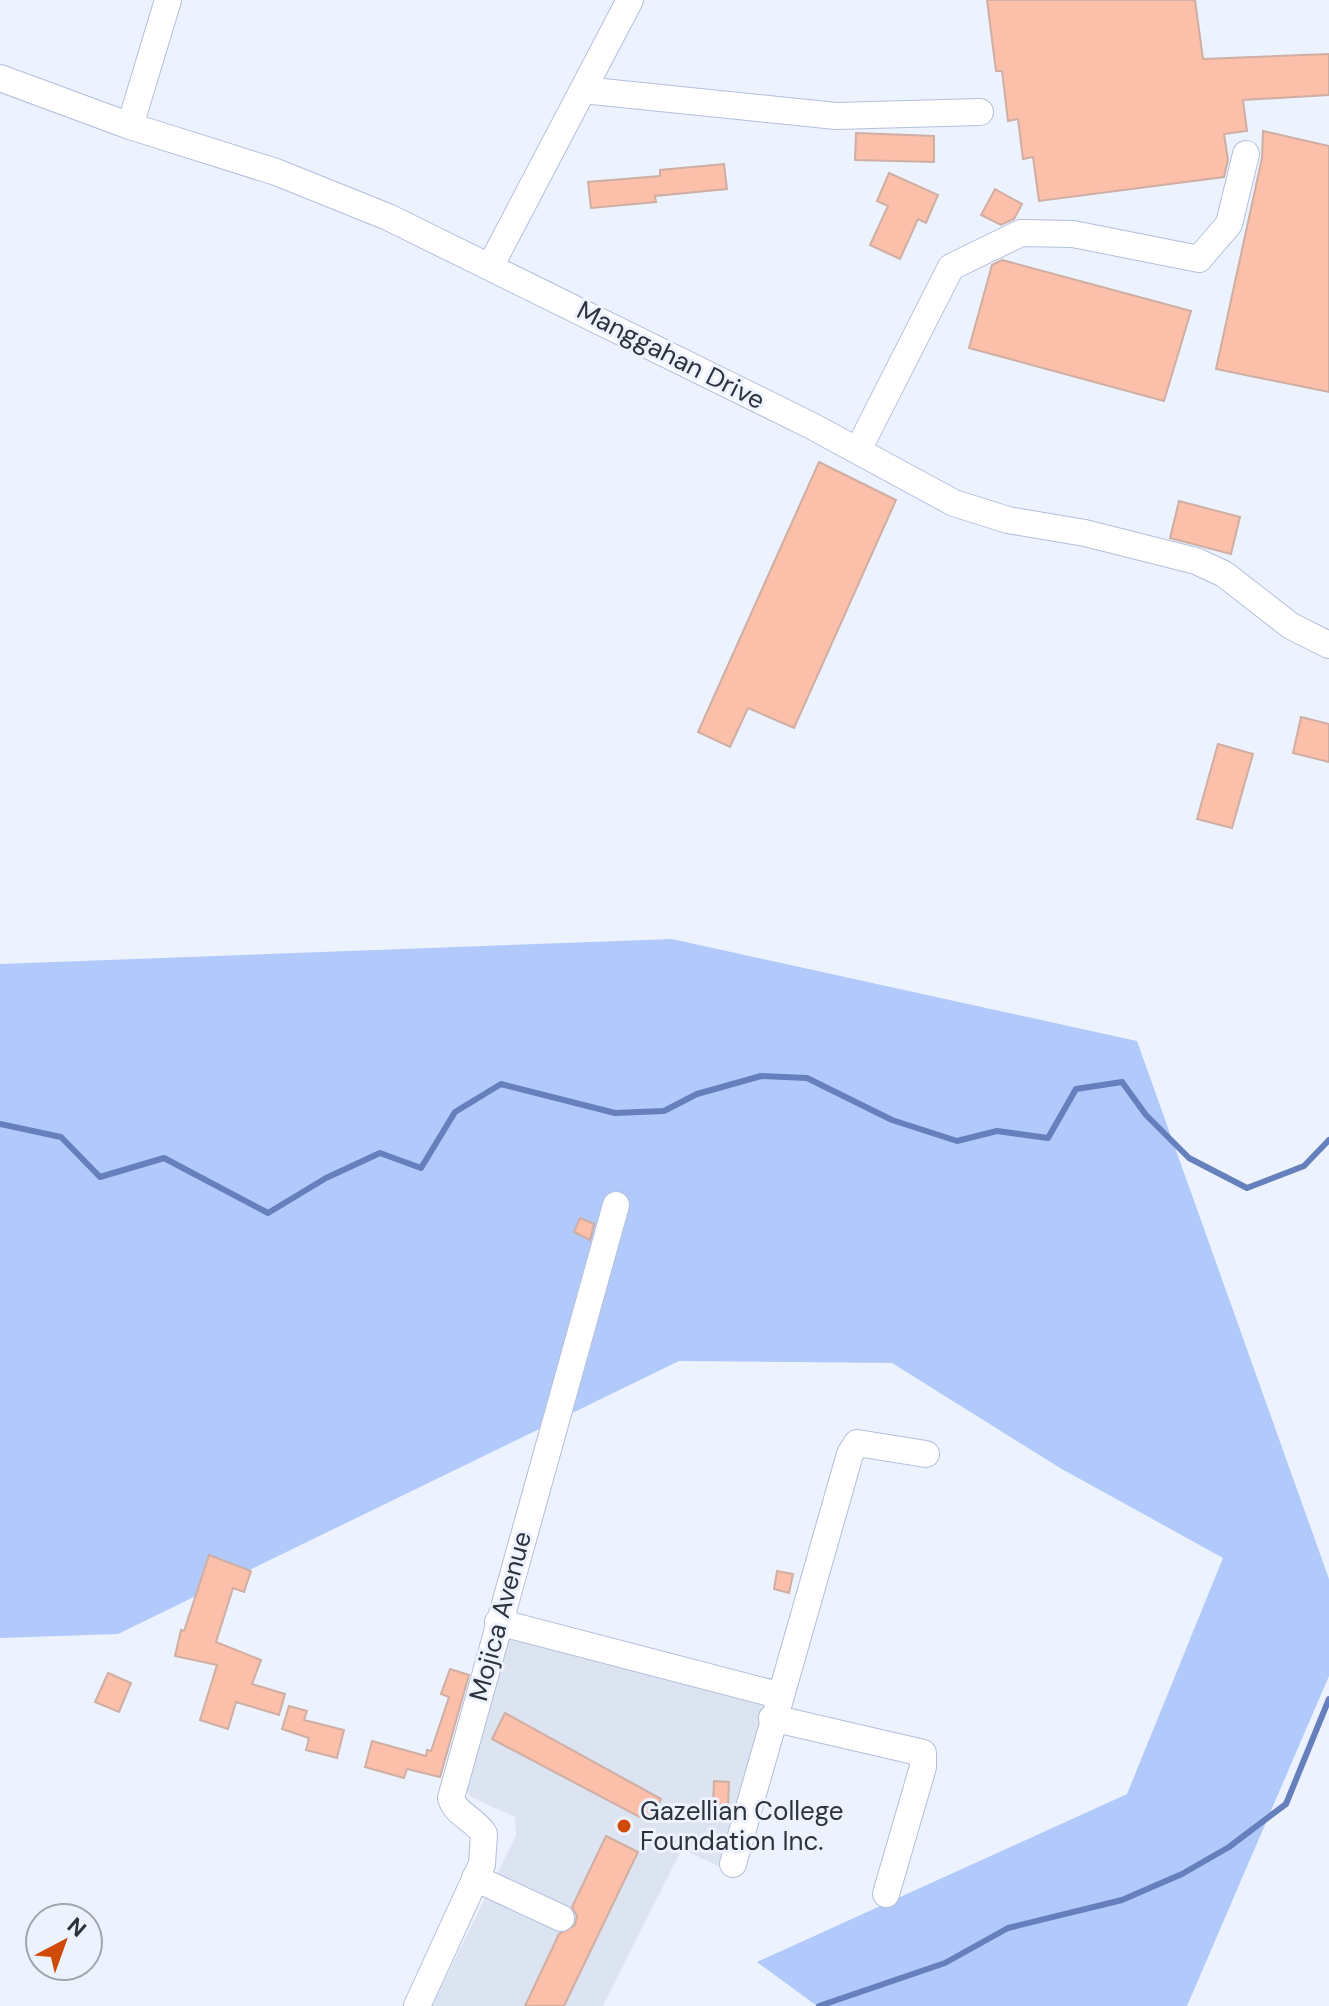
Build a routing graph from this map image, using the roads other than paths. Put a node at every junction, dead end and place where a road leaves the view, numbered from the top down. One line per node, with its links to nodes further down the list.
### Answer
1 (168, 0): 6 (street)
2 (630, 0): 4 (street)
3 (0, 78): 6 (street, Manggahan Drive)
4 (583, 90): 5 (street); 8 (street)
5 (980, 112)
6 (130, 126): 8 (street, Manggahan Drive)
7 (1246, 154): 9 (street)
8 (491, 265): 9 (street, Manggahan Drive)
9 (858, 450): 10 (street, Manggahan Drive)
10 (1329, 645)
11 (616, 1205): 13 (street, Mojica Avenue)
12 (926, 1454): 14 (street)
13 (498, 1622): 14 (street); 16 (street, Mojica Avenue)
14 (775, 1707): 15 (street); 17 (street)
15 (733, 1864)
16 (475, 1878): 18 (street); 19 (street, Mojica Avenue)
17 (886, 1894)
18 (561, 1918)
19 (417, 2006)

